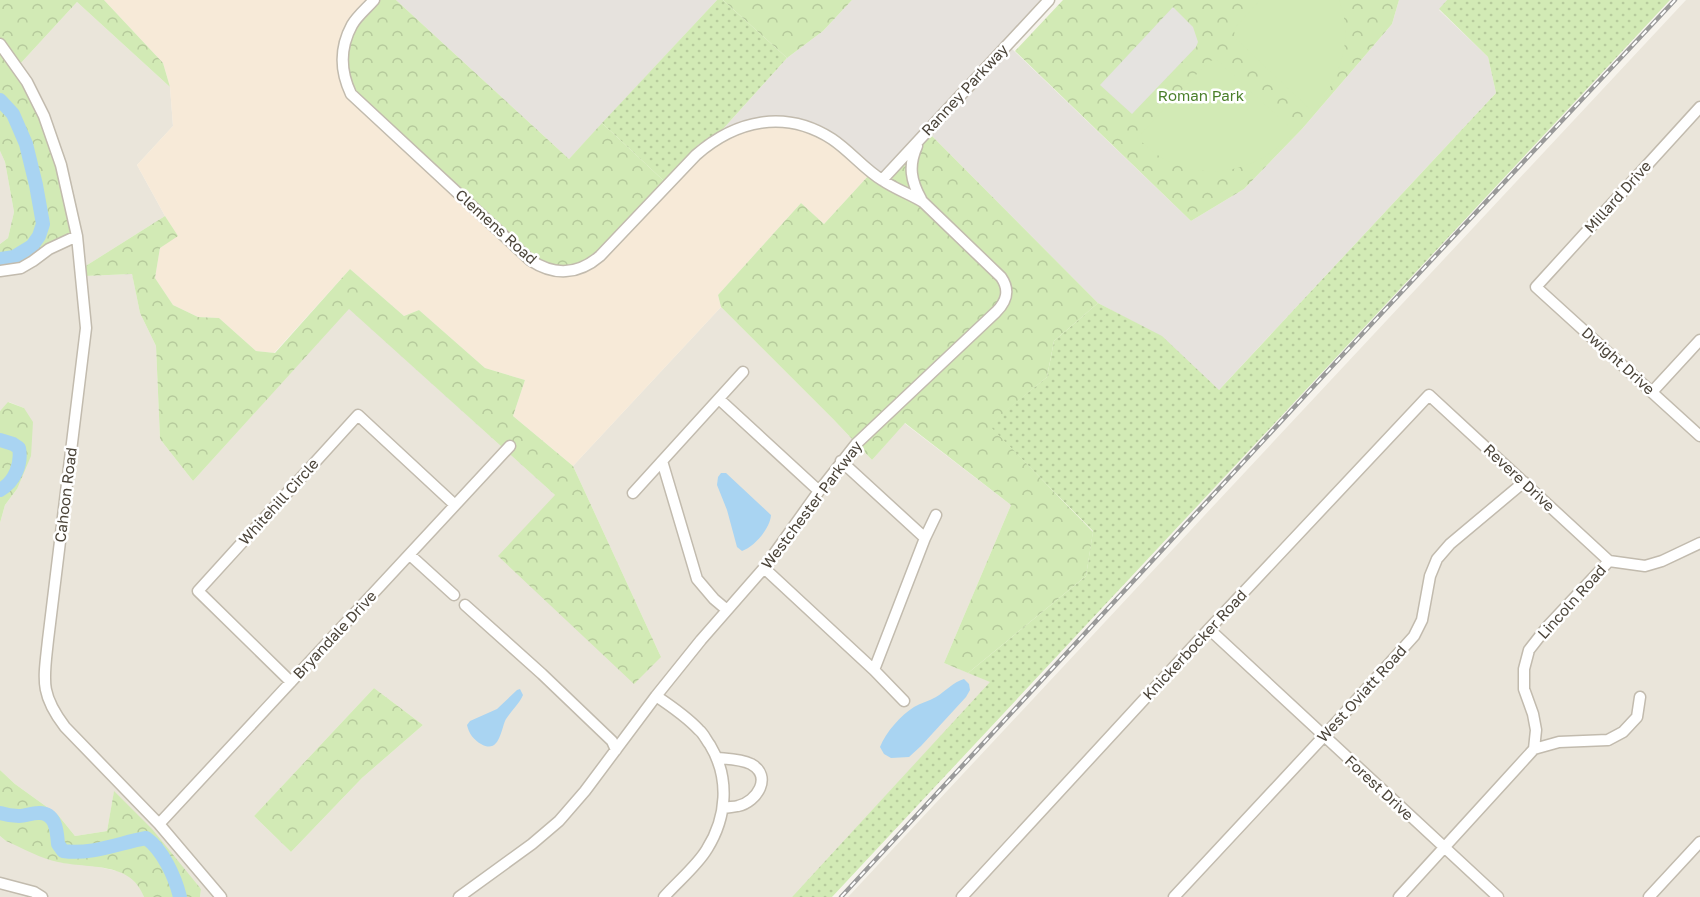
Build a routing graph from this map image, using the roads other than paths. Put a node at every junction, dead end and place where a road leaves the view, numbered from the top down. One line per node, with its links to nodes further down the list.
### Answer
1 (374, 0): 5 (street, Clemens Road)
2 (1049, 0): 6 (street, Ranney Parkway)
3 (0, 44): 9 (street, Cahoon Road)
4 (1700, 107): 11 (street, Millard Drive)
5 (726, 133): 7 (street, Westchester Parkway)
6 (919, 140): 7 (street, Ranney Parkway); 8 (street)
7 (882, 180): 8 (street, Westchester Parkway)
8 (923, 202): 20 (street, Westchester Parkway)
9 (77, 236): 10 (street); 45 (street, Cahoon Road)
10 (0, 271)
11 (1536, 286): 14 (street, Dwight Drive)
12 (1700, 340): 14 (street)
13 (743, 372): 16 (street)
14 (1652, 392): 17 (street, Dwight Drive)
15 (1429, 395): 21 (street, Revere Drive); 34 (street, Knickerbocker Road)
16 (719, 399): 19 (street); 22 (street)
17 (1700, 436)
18 (510, 446): 24 (street, Bryandale Drive)
19 (662, 461): 23 (street); 33 (street)
20 (841, 461): 22 (street, Westchester Parkway); 26 (street)
21 (1524, 482): 29 (street, Revere Drive); 40 (street, West Oviatt Road)
22 (819, 491): 30 (street, Westchester Parkway)
23 (633, 493)
24 (455, 505): 28 (street, Bryandale Drive); 36 (street, Whitehill Circle)
25 (936, 515): 26 (street)
26 (925, 538): 35 (street)
27 (1700, 543): 29 (street, Lincoln Road)
28 (410, 555): 31 (street); 36 (street, Bryandale Drive)
29 (1609, 561): 41 (street, Lincoln Road)
30 (764, 568): 33 (street, Westchester Parkway); 35 (street)
31 (454, 595)
32 (465, 605): 42 (street)
33 (727, 610): 37 (street, Westchester Parkway)
34 (1209, 629): 40 (street, Forest Drive); 49 (street, Knickerbocker Road)
35 (874, 670): 39 (street)
36 (291, 682): 45 (street, Bryandale Drive)
37 (656, 696): 42 (street, Westchester Parkway); 43 (street)
38 (1640, 697): 41 (street)
39 (904, 701)
40 (1324, 736): 47 (street, Forest Drive); 55 (street, West Oviatt Road)
41 (1534, 749): 47 (street)
42 (616, 750): 52 (street, Westchester Parkway)
43 (718, 758): 44 (street); 44 (street)
44 (724, 807): 53 (street)
45 (159, 824): 51 (street, Cahoon Road)
46 (1700, 842): 58 (street)
47 (1444, 848): 56 (street); 57 (street, Forest Drive)
48 (0, 883): 50 (street)
49 (965, 893): 54 (street)
50 (42, 897)
51 (221, 897)
52 (459, 897)
53 (664, 897)
54 (978, 897)
55 (1174, 897)
56 (1399, 897)
57 (1498, 897)
58 (1650, 897)

